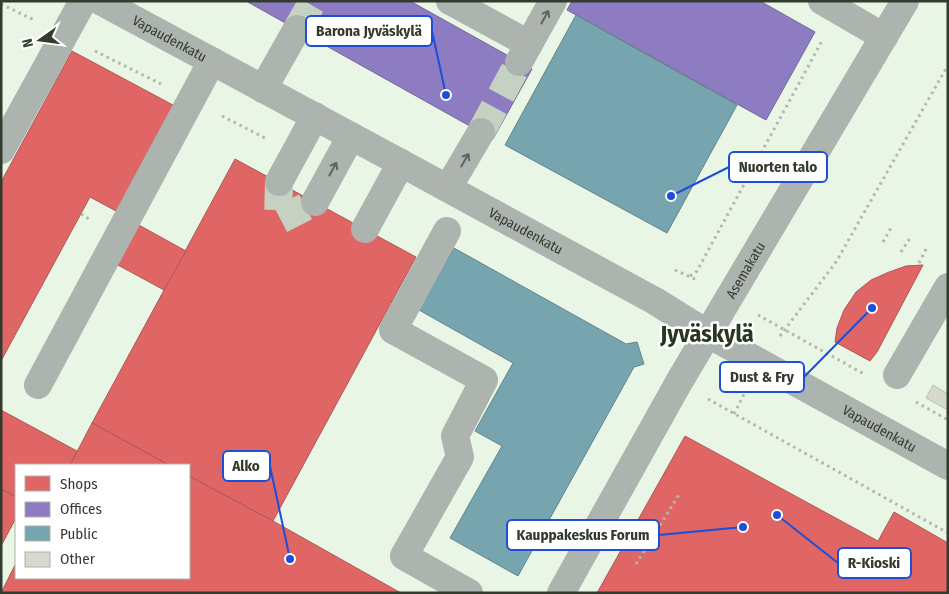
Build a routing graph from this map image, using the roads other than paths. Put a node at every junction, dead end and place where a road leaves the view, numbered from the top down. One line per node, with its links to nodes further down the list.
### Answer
1 (83, 1): 14 (street)
2 (100, 1): 9 (street, Vapaudenkatu)
3 (450, 1): 4 (street, one-way to 4)
4 (553, 1)
5 (905, 1): 8 (street, Asemakatu)
6 (830, 6): 8 (street)
7 (297, 29): 10 (street)
8 (884, 38): 22 (street, Asemakatu)
9 (212, 61): 10 (street, Vapaudenkatu); 24 (street)
10 (263, 89): 11 (street, Vapaudenkatu)
11 (315, 116): 13 (street, Vapaudenkatu); 16 (street)
12 (481, 132): 17 (street, one-way to 12)
13 (352, 136): 15 (street, Vapaudenkatu); 18 (street, one-way to 13)
14 (1, 150)
15 (401, 163): 17 (street, Vapaudenkatu); 19 (street)
16 (280, 182)
17 (448, 188): 22 (street, Vapaudenkatu)
18 (315, 202)
19 (365, 229)
20 (447, 231): 26 (street)
21 (948, 287): 23 (street)
22 (708, 334): 25 (street, Vapaudenkatu); 27 (street, Asemakatu)
23 (897, 375)
24 (38, 384)
25 (948, 466)
26 (470, 593)
27 (561, 593)

